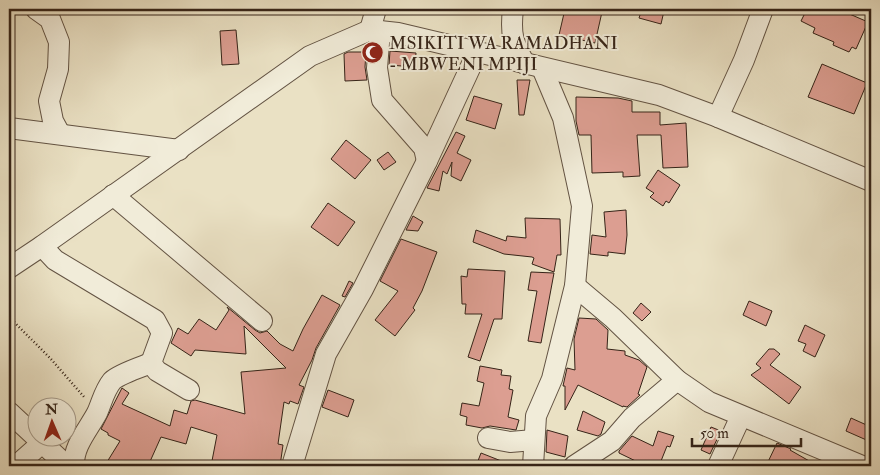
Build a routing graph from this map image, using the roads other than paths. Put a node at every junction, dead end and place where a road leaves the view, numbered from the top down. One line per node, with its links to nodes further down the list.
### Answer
1 (36, 9): 10 (street)
2 (376, 9): 5 (street)
3 (513, 9): 7 (street)
4 (763, 9): 8 (street)
5 (375, 31): 6 (street); 11 (street); 12 (street)
6 (477, 53): 7 (street); 12 (street)
7 (534, 66): 8 (street); 17 (street)
8 (718, 117): 13 (street)
9 (9, 128): 10 (street)
10 (60, 134): 11 (street)
11 (179, 150): 14 (street)
12 (427, 161): 32 (street)
13 (871, 181)
14 (113, 195): 15 (street); 18 (street)
15 (42, 246): 16 (street); 19 (street)
16 (9, 268)
17 (575, 286): 20 (street); 26 (street)
18 (262, 321)
19 (151, 363): 21 (street); 31 (street)
20 (677, 380): 23 (street); 34 (street)
21 (188, 390)
22 (9, 412): 24 (street)
23 (740, 416): 35 (street); 36 (street)
24 (28, 429)
25 (488, 438): 26 (street)
26 (534, 440): 33 (street)
27 (36, 448): 29 (street)
28 (49, 448): 30 (street)
29 (16, 466)
30 (67, 466)
31 (74, 466)
32 (292, 466)
33 (533, 466)
34 (574, 466)
35 (718, 466)
36 (862, 466)

